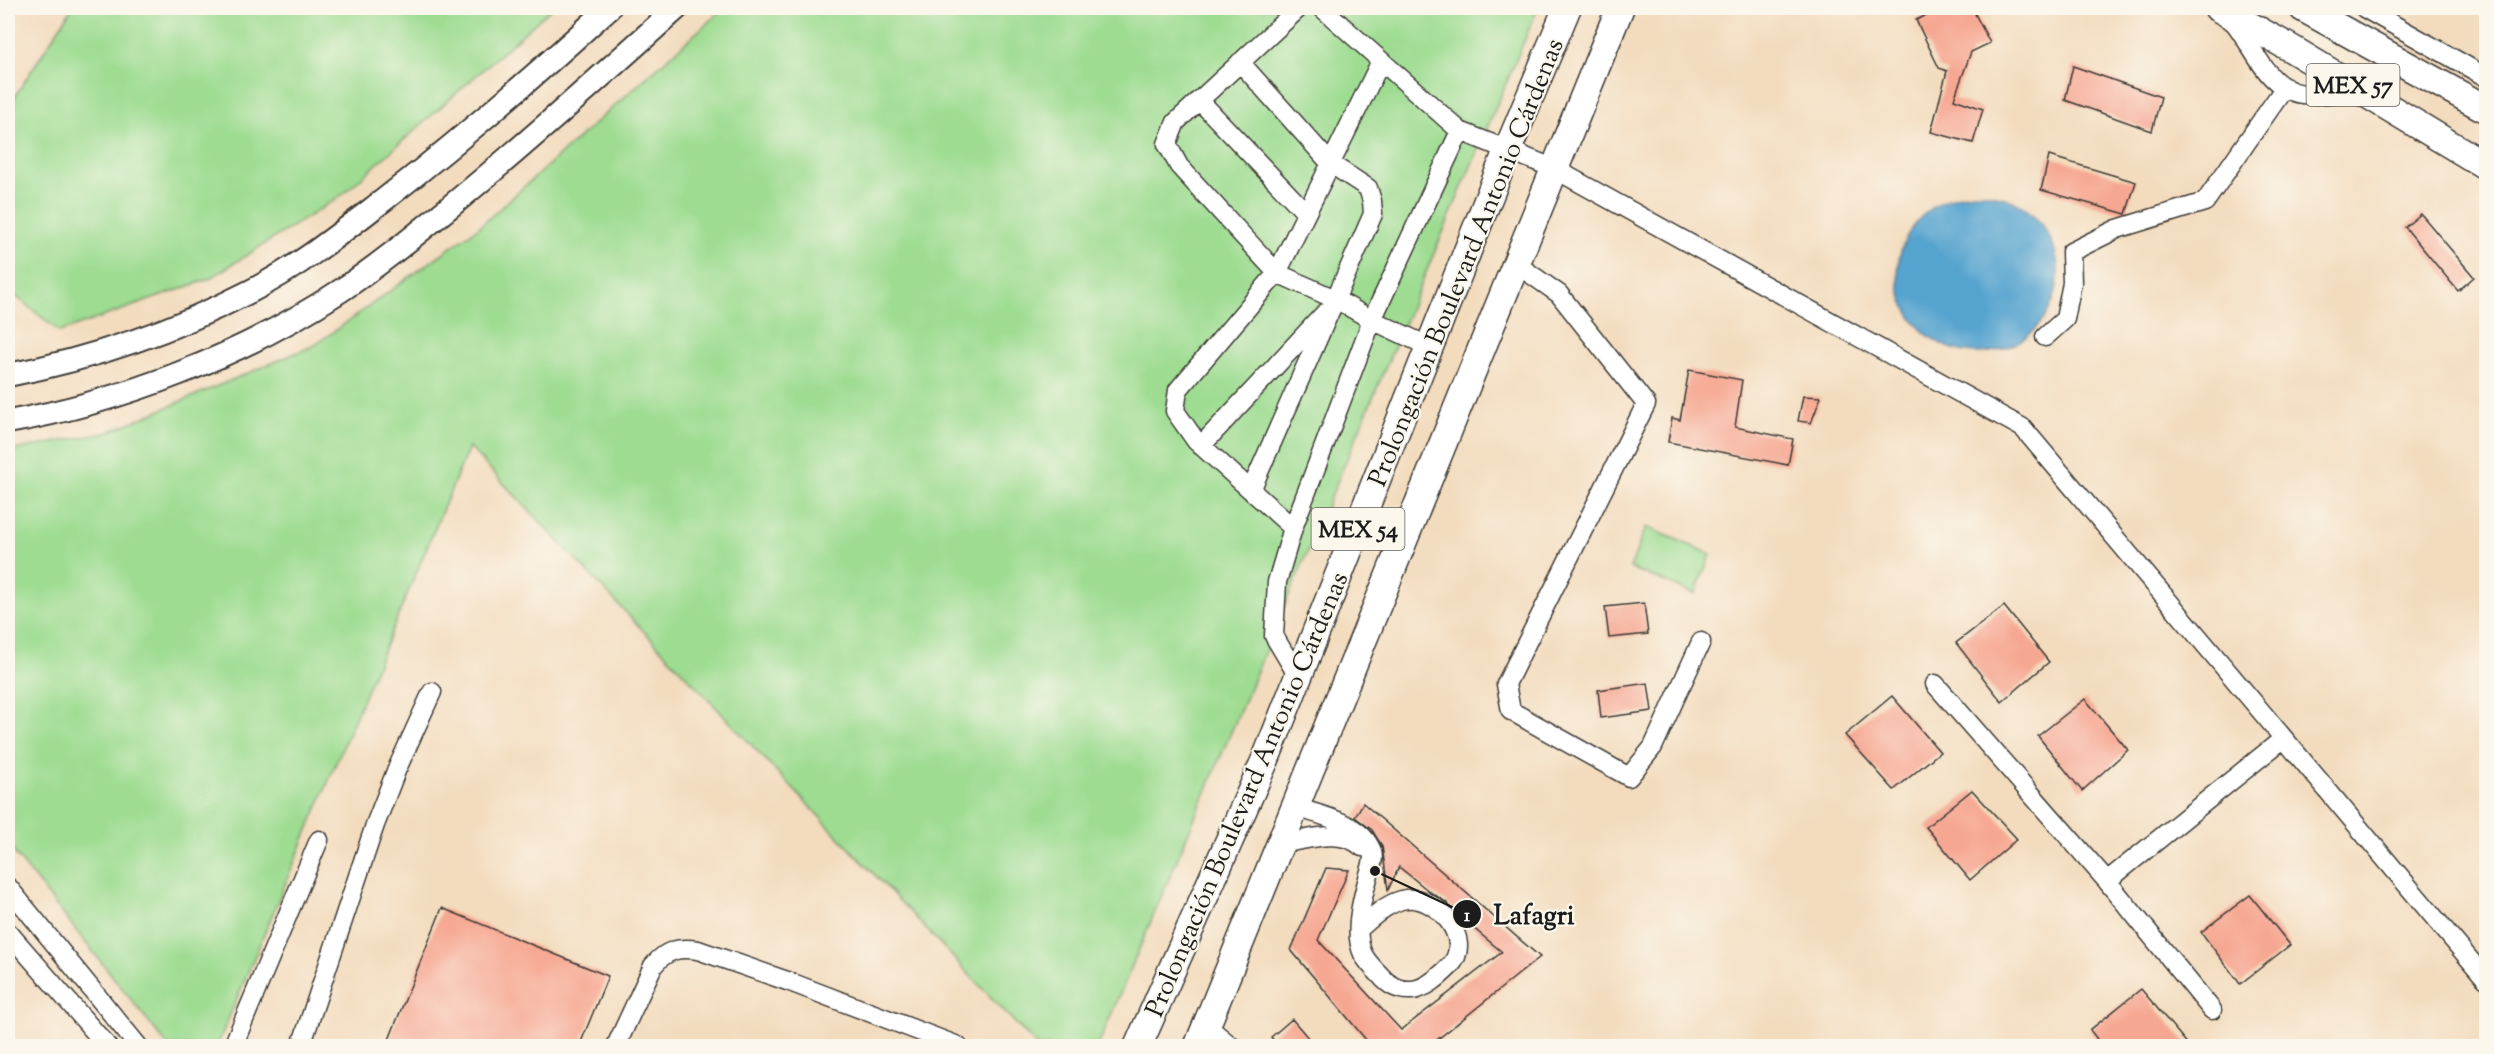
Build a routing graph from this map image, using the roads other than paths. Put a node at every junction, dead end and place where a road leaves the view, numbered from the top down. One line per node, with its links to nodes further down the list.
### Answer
1 (609, 8): 31 (main road)
2 (677, 8): 32 (main road)
3 (1299, 8): 12 (street)
4 (1322, 8): 11 (street)
5 (1567, 8): 20 (highway, Prolongación Boulevard Antonio Cárdenas / MEX 54)
6 (1620, 8): 23 (highway, Prolongación Boulevard Antonio Cárdenas / MEX 54)
7 (2256, 8): 19 (highway)
8 (2303, 8): 17 (highway, MEX 57)
9 (2364, 8): 13 (street)
10 (2221, 9): 14 (street); 15 (highway, MEX 57)
11 (1381, 61): 18 (street); 21 (street)
12 (1240, 62): 16 (street); 21 (street)
13 (2487, 76)
14 (2285, 87): 15 (street); 29 (street)
15 (2367, 93): 22 (highway, MEX 57)
16 (1199, 100): 24 (street); 26 (street)
17 (2487, 109)
18 (1460, 131): 20 (street); 28 (street)
19 (2487, 144)
20 (1508, 149): 23 (street); 30 (highway, Prolongación Boulevard Antonio Cárdenas / MEX 54)
21 (1331, 164): 24 (street); 27 (street)
22 (2487, 166)
23 (1553, 168): 25 (highway, Prolongación Boulevard Antonio Cárdenas / MEX 54); 40 (street)
24 (1306, 213): 26 (street)
25 (1515, 263): 36 (street); 41 (highway, Prolongación Boulevard Antonio Cárdenas / MEX 54)
26 (1277, 273): 27 (street); 33 (street)
27 (1336, 300): 28 (street); 33 (street); 34 (street)
28 (1372, 320): 30 (street); 35 (street)
29 (2045, 337)
30 (1430, 347): 37 (highway, Prolongación Boulevard Antonio Cárdenas / MEX 54)
31 (8, 375)
32 (8, 422)
33 (1202, 446): 34 (street)
34 (1251, 490): 35 (street)
35 (1293, 528): 37 (street)
36 (1701, 642)
37 (1299, 678): 44 (highway, Prolongación Boulevard Antonio Cárdenas / MEX 54)
38 (1935, 684): 46 (street)
39 (432, 692): 56 (street)
40 (2283, 739): 46 (street); 50 (street)
41 (1295, 807): 43 (highway, Prolongación Boulevard Antonio Cárdenas / MEX 54); 45 (street)
42 (319, 840): 55 (street)
43 (1281, 844): 45 (street); 52 (highway, Prolongación Boulevard Antonio Cárdenas / MEX 54)
44 (1222, 857): 59 (highway, Prolongación Boulevard Antonio Cárdenas / MEX 54); 60 (highway)
45 (1370, 871): 48 (street)
46 (2107, 881): 51 (street)
47 (8, 890): 54 (street)
48 (1360, 928): 48 (street)
49 (8, 932): 53 (street)
50 (2487, 979)
51 (2212, 1010)
52 (1203, 1036): 61 (street)
53 (107, 1047)
54 (138, 1047)
55 (233, 1047)
56 (301, 1047)
57 (616, 1047): 58 (street)
58 (958, 1047)
59 (1138, 1047)
60 (1157, 1047)
61 (1231, 1047)

